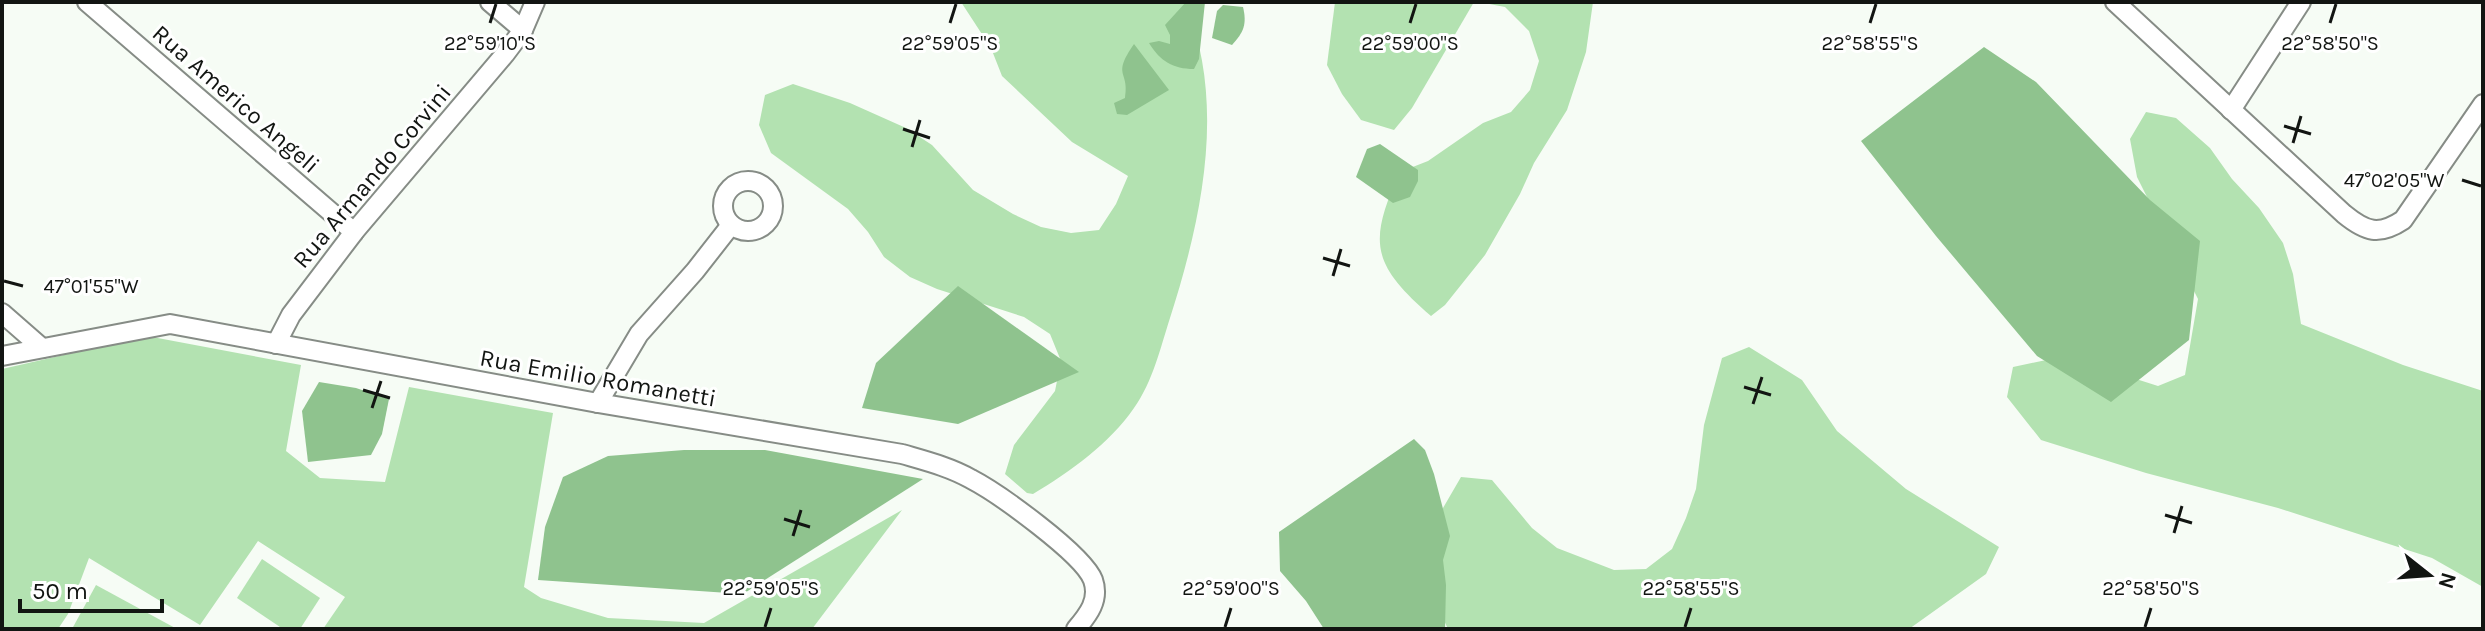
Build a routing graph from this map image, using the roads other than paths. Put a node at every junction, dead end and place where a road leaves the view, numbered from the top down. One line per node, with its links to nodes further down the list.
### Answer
1 (87, 2): 10 (street, Rua Americo Angeli)
2 (490, 2): 6 (street)
3 (535, 2): 6 (street, Rua Armando Corvini)
4 (2115, 2): 8 (street)
5 (2301, 2): 8 (street)
6 (523, 30): 10 (street, Rua Armando Corvini)
7 (2483, 104): 8 (street)
8 (2231, 110)
9 (731, 225): 15 (street)
10 (354, 232): 12 (street, Rua Armando Corvini)
11 (2, 313): 13 (street)
12 (276, 344): 13 (street, Rua Emilio Romanetti); 15 (street, Rua Emilio Romanetti)
13 (42, 348): 14 (street, Rua Emilio Romanetti)
14 (2, 356)
15 (598, 403): 16 (street, Rua Emilio Romanetti)
16 (1076, 629)

